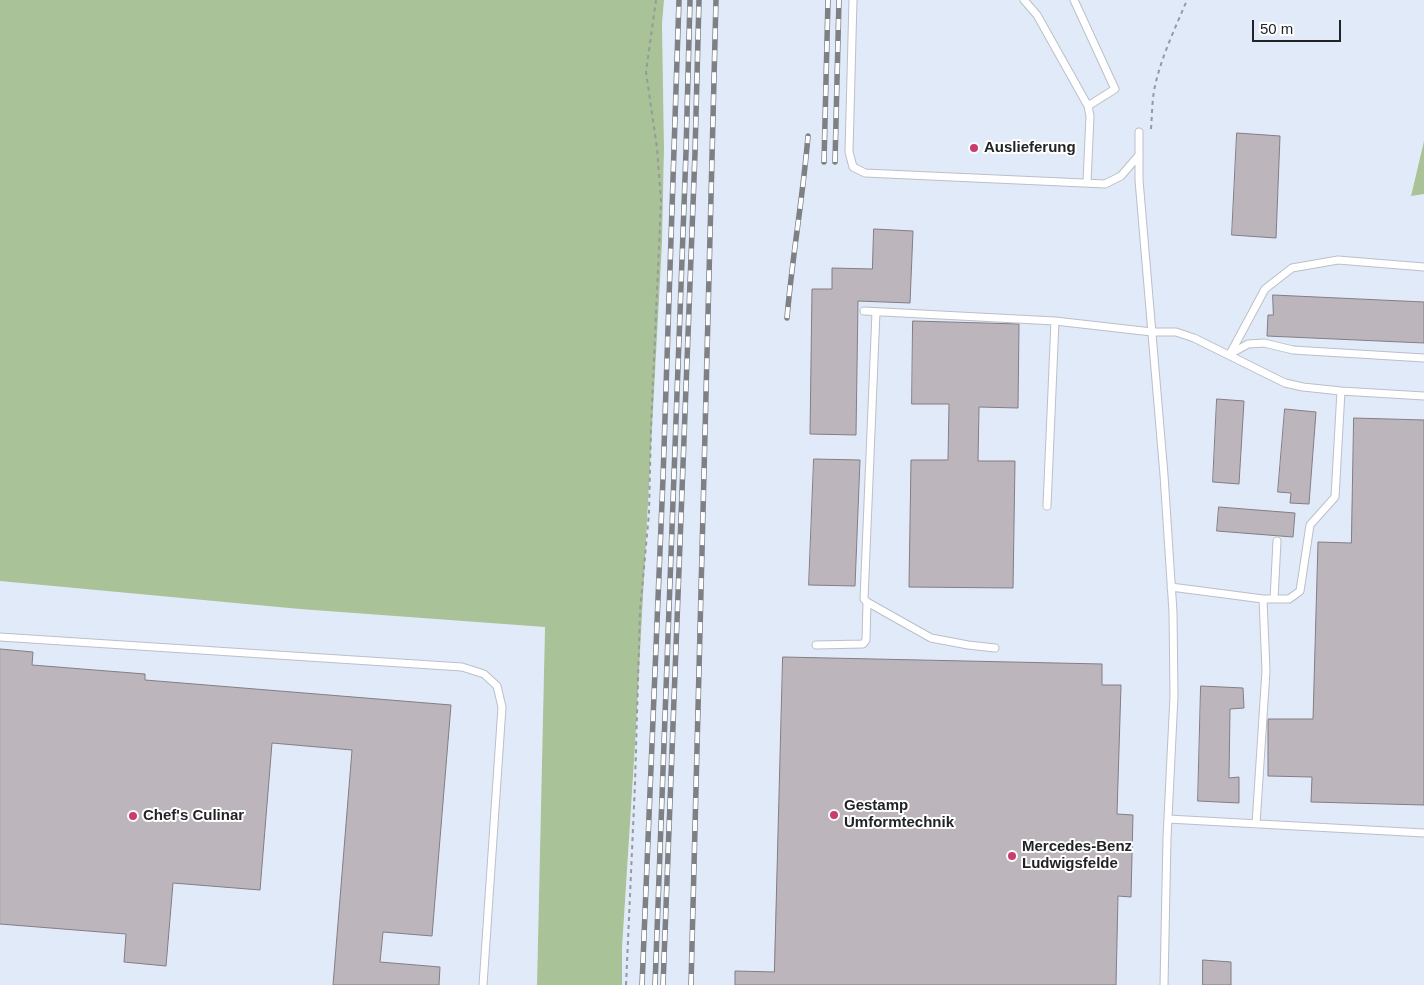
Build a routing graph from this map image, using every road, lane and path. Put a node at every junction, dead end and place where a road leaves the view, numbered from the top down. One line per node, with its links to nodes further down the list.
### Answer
1 (656, 0): 33 (path)
2 (853, 0): 10 (lane)
3 (1024, 0): 6 (lane)
4 (1074, 0): 6 (lane)
5 (1187, 0): 7 (path)
6 (1088, 106): 10 (lane)
7 (1151, 129)
8 (1139, 132): 9 (lane)
9 (1139, 156): 10 (lane); 15 (lane)
10 (1086, 182)
11 (1424, 267): 16 (lane)
12 (864, 312): 13 (lane)
13 (876, 312): 14 (lane); 25 (lane)
14 (1055, 321): 15 (lane); 20 (lane)
15 (1152, 332): 16 (lane); 22 (lane)
16 (1230, 354): 17 (lane); 18 (lane)
17 (1424, 358)
18 (1341, 391): 19 (lane); 24 (lane)
19 (1424, 396)
20 (1047, 506)
21 (1277, 541): 24 (lane)
22 (1172, 588): 23 (lane); 29 (lane)
23 (1263, 599): 24 (lane); 30 (lane)
24 (1274, 599)
25 (867, 602): 27 (lane); 28 (lane)
26 (0, 637): 32 (lane)
27 (816, 645)
28 (995, 648)
29 (1168, 819): 30 (lane); 34 (lane)
30 (1256, 824): 31 (lane)
31 (1424, 833)
32 (483, 985)
33 (626, 985)
34 (1164, 985)

